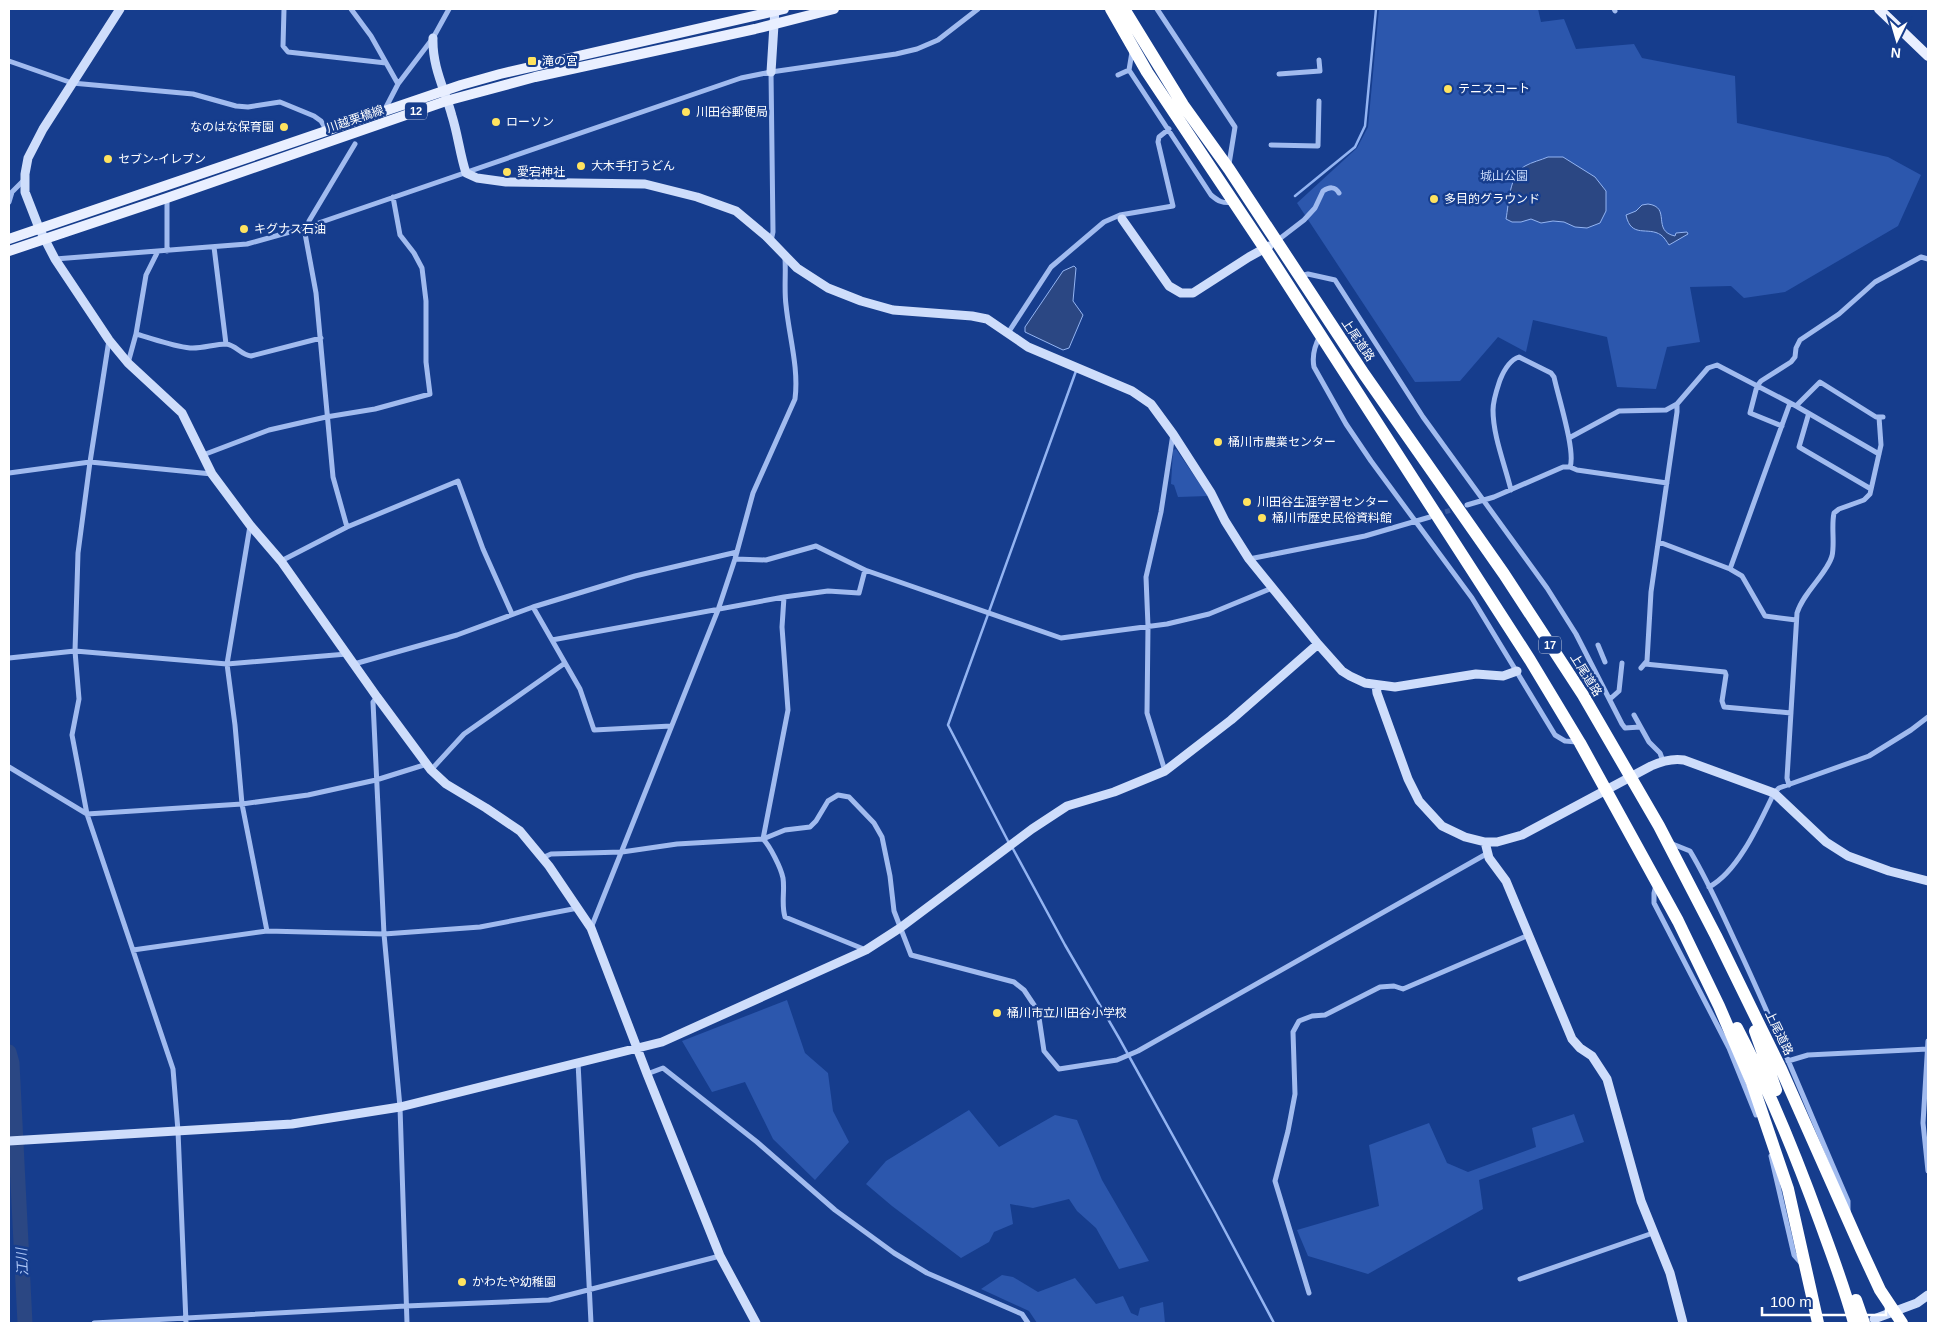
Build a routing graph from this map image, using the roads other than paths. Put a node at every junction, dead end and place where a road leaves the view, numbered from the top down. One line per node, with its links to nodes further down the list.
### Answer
1 (120, 9): 23 (street)
2 (284, 9): 18 (street)
3 (351, 9): 18 (street)
4 (449, 9): 13 (street)
5 (834, 9): 12 (main road, 川越栗橋線 / 12)
6 (978, 9): 20 (street)
7 (1111, 9): 14 (highway, 上尾道路 / 17)
8 (1124, 9): 32 (highway, 上尾道路 / 17)
9 (1157, 9): 32 (street)
10 (1879, 9): 15 (main road)
11 (778, 10): 12 (street); 25 (main road, 川越栗橋線 / 12)
12 (774, 24): 20 (street); 25 (main road, 川越栗橋線 / 12)
13 (433, 38): 24 (street); 25 (street)
14 (1133, 49): 19 (street); 39 (highway, 上尾道路 / 17)
15 (1928, 56)
16 (9, 60): 23 (street)
17 (1319, 60): 21 (street)
18 (386, 63): 24 (street)
19 (1129, 70): 22 (street); 28 (street)
20 (771, 72): 33 (street); 45 (street)
21 (1279, 74)
22 (1118, 75)
23 (72, 83): 29 (street); 34 (street)
24 (398, 84): 27 (street)
25 (444, 96): 27 (main road, 川越栗橋線 / 12); 33 (street); 37 (main road, 川越栗橋線 / 12)
26 (1319, 101): 31 (street)
27 (384, 111): 29 (main road, 川越栗橋線 / 12)
28 (1169, 129): 39 (street); 55 (street)
29 (327, 131): 42 (main road, 川越栗橋線 / 12)
30 (355, 144): 41 (street)
31 (1272, 145)
32 (1229, 169): 46 (highway, 上尾道路 / 17)
33 (466, 173): 36 (street); 45 (street)
34 (25, 180): 38 (street); 42 (street)
35 (1339, 193): 46 (street)
36 (393, 197): 41 (street); 66 (street)
37 (167, 198): 44 (main road, 川越栗橋線 / 12); 48 (street)
38 (9, 202)
39 (1233, 202): 46 (highway, 上尾道路 / 17)
40 (1122, 219): 46 (street)
41 (307, 227): 47 (street); 58 (street)
42 (39, 228): 43 (main road, 川越栗橋線 / 12); 44 (street)
43 (9, 239)
44 (44, 240): 49 (main road, 川越栗橋線 / 12); 52 (street)
45 (770, 241): 51 (street)
46 (1270, 245): 54 (highway, 上尾道路 / 17); 57 (highway, 上尾道路 / 17)
47 (214, 247): 48 (street); 60 (street)
48 (167, 250): 50 (street)
49 (9, 251)
50 (158, 251): 52 (street); 56 (street)
51 (786, 258): 55 (street); 86 (street)
52 (55, 259): 59 (street)
53 (1928, 259): 62 (street)
54 (1299, 276): 79 (street); 124 (highway, 上尾道路 / 17)
55 (1008, 333): 68 (street)
56 (136, 334): 60 (street); 61 (street)
57 (1320, 335): 82 (street); 119 (highway, 上尾道路 / 17)
58 (321, 338): 60 (street); 66 (street)
59 (109, 340): 61 (street); 72 (street)
60 (226, 344)
61 (128, 363): 70 (street)
62 (1757, 386): 63 (street); 64 (street); 67 (street)
63 (1677, 404): 69 (street); 76 (street)
64 (1793, 404): 65 (street); 67 (street); 71 (street)
65 (1810, 414): 71 (street); 77 (street)
66 (326, 416): 70 (street); 84 (street)
67 (1782, 426): 90 (street)
68 (1173, 434): 88 (street); 98 (street)
69 (1569, 438): 73 (street); 78 (street)
70 (203, 454): 75 (street)
71 (1879, 454): 77 (street)
72 (90, 462): 74 (street); 75 (street); 102 (street)
73 (1570, 467): 76 (street); 78 (street)
74 (9, 473)
75 (212, 474): 83 (street)
76 (1667, 483): 85 (street)
77 (1871, 489): 97 (street)
78 (1511, 490): 79 (street)
79 (1484, 500): 80 (street); 113 (street)
80 (1468, 505)
81 (1430, 517): 82 (street)
82 (1416, 521): 88 (street); 110 (street)
83 (250, 525): 89 (street); 108 (street)
84 (347, 527): 89 (street); 96 (street)
85 (1659, 542): 90 (street); 114 (street)
86 (737, 552): 87 (street); 94 (street)
87 (735, 559): 91 (street); 95 (street)
88 (1249, 559): 92 (street)
89 (281, 561): 103 (street)
90 (1730, 569): 97 (street)
91 (864, 570): 93 (street); 98 (street)
92 (1272, 588): 98 (street); 100 (street)
93 (784, 597): 95 (street); 131 (street)
94 (533, 606): 96 (street); 99 (street)
95 (718, 610): 99 (street); 117 (street)
96 (512, 614): 109 (street)
97 (1796, 620): 114 (street)
98 (1148, 626): 123 (street)
99 (552, 640): 106 (street)
100 (1318, 644): 111 (street); 123 (street)
101 (1598, 645): 105 (street)
102 (75, 651): 104 (street); 108 (street); 130 (street)
103 (347, 654): 108 (street); 109 (street)
104 (9, 658)
105 (1605, 662)
106 (565, 663): 117 (street); 122 (street)
107 (1622, 663): 113 (street)
108 (227, 664): 129 (street)
109 (354, 664): 112 (street)
110 (1517, 671): 111 (street); 119 (street)
111 (1376, 685): 132 (street)
112 (377, 697): 122 (street); 125 (street)
113 (1610, 699): 118 (street)
114 (1791, 713): 126 (street)
115 (1634, 715): 118 (street)
116 (1928, 717): 126 (street)
117 (671, 726): 134 (street)
118 (1640, 727): 120 (street)
119 (1580, 742): 127 (highway, 上尾道路 / 17)
120 (1663, 761): 124 (street); 128 (street)
121 (9, 767): 130 (street)
122 (429, 767): 125 (street); 136 (street)
123 (1165, 771): 143 (street)
124 (1630, 778): 127 (street); 133 (highway, 上尾道路 / 17)
125 (376, 780): 129 (street); 145 (street)
126 (1789, 785): 128 (street)
127 (1606, 790): 132 (street); 138 (highway, 上尾道路 / 17)
128 (1774, 793): 137 (street); 139 (street)
129 (242, 804): 130 (street); 144 (street)
130 (87, 814): 148 (street)
131 (764, 839): 134 (street); 143 (street); 149 (street)
132 (1485, 842): 135 (street)
133 (1667, 842): 139 (street); 147 (highway, 上尾道路 / 17)
134 (622, 852): 136 (street); 142 (street)
135 (1488, 853): 143 (street); 146 (street)
136 (542, 858): 140 (street)
137 (1928, 881)
138 (1657, 882): 141 (highway, 上尾道路 / 17); 163 (street)
139 (1709, 887): 153 (street)
140 (578, 908): 142 (street); 145 (street)
141 (1678, 921): 163 (highway, 上尾道路 / 17); 179 (highway)
142 (591, 928): 151 (street)
143 (900, 928): 149 (street)
144 (267, 930): 145 (street); 148 (street)
145 (384, 934): 156 (street)
146 (1529, 935): 161 (street); 166 (street)
147 (1716, 936): 160 (highway, 上尾道路 / 17); 171 (highway)
148 (133, 950): 157 (street)
149 (866, 950): 151 (street)
150 (1928, 1041): 152 (street)
151 (637, 1048): 154 (street); 155 (street)
152 (1928, 1049): 153 (street); 159 (street)
153 (1788, 1061): 160 (street)
154 (578, 1062): 156 (street); 165 (street)
155 (647, 1074): 162 (street); 176 (street)
156 (400, 1106): 157 (street); 168 (street)
157 (178, 1131): 158 (street); 170 (street)
158 (9, 1141)
159 (1928, 1171)
160 (1847, 1216): 169 (highway, 上尾道路 / 17)
161 (1653, 1233): 164 (street); 177 (street)
162 (720, 1256): 165 (street); 175 (street)
163 (1806, 1268): 178 (highway, 上尾道路 / 17)
164 (1520, 1279)
165 (589, 1289): 168 (street); 174 (street)
166 (1309, 1293)
167 (1928, 1295): 169 (street)
168 (406, 1306): 170 (street); 173 (street)
169 (1895, 1312): 171 (street); 180 (highway, 上尾道路 / 17)
170 (186, 1320): 172 (street)
171 (1869, 1321)
172 (94, 1323)
173 (407, 1323)
174 (591, 1323)
175 (756, 1323)
176 (1028, 1323)
177 (1683, 1323)
178 (1818, 1323)
179 (1854, 1323)
180 (1902, 1323)

